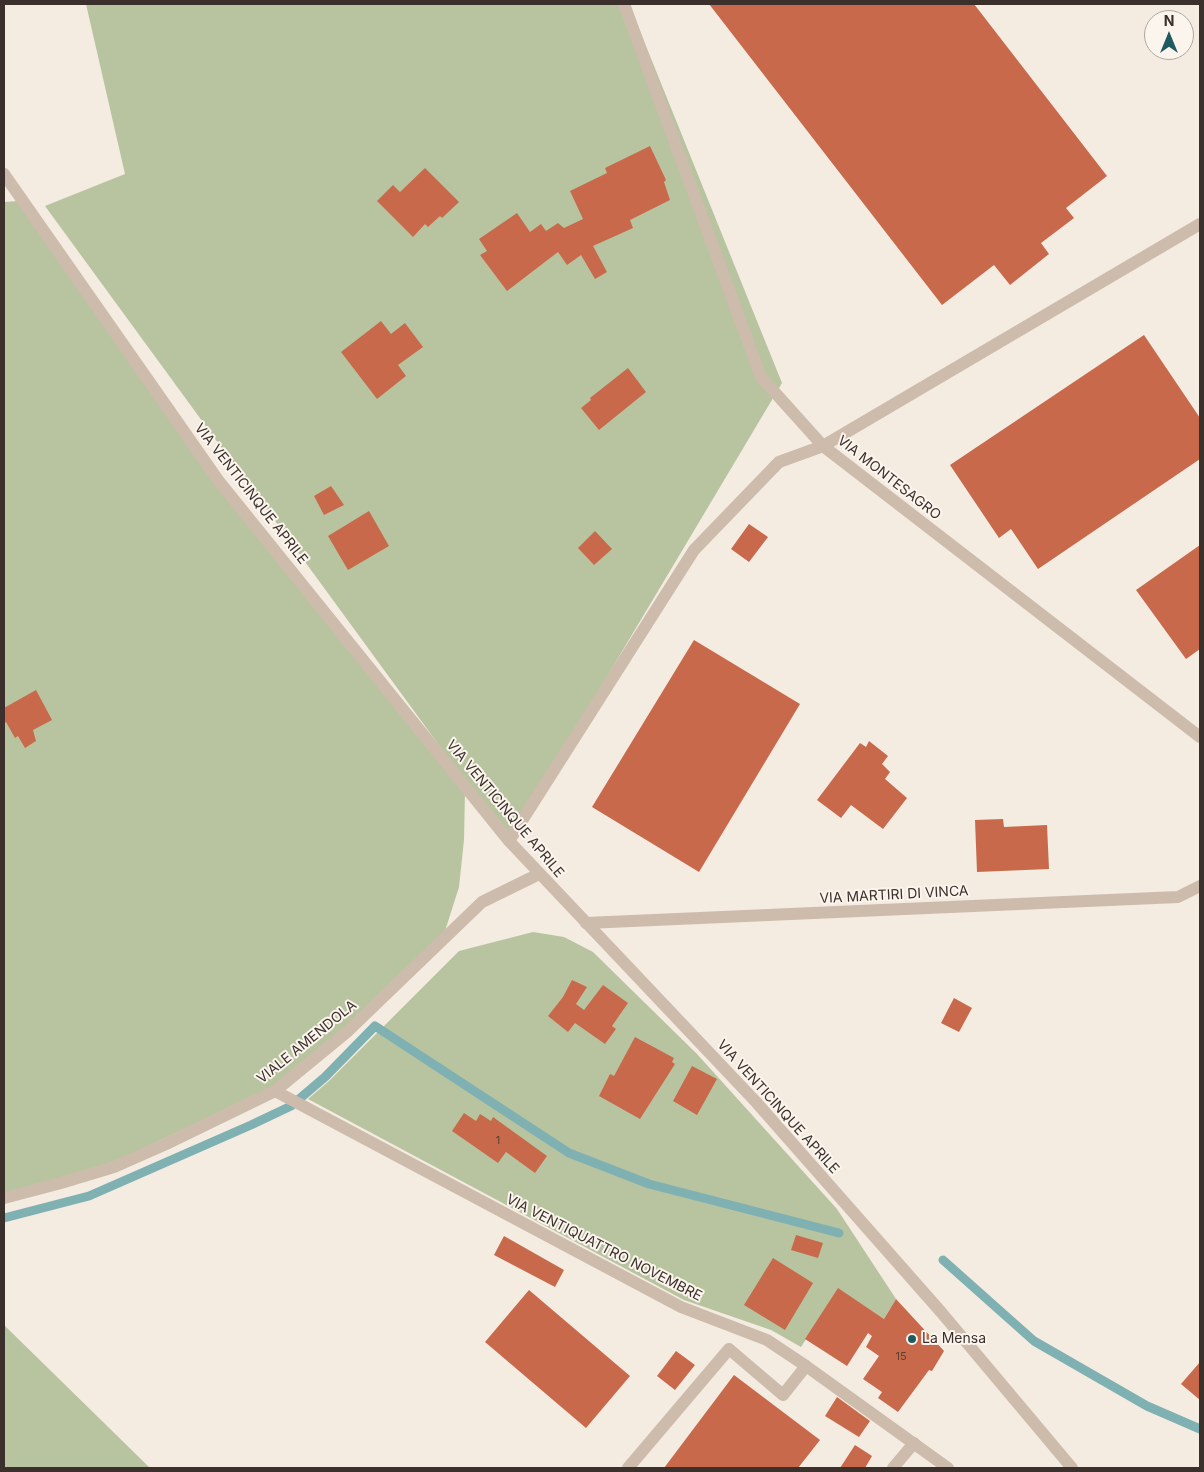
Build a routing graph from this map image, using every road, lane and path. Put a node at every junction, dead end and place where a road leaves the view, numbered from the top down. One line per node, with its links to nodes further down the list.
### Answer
1 (624, 4): 4 (street)
2 (4, 174): 6 (street, VIA VENTICINQUE APRILE)
3 (1200, 224): 4 (street)
4 (823, 446): 5 (street, VIA MONTESAGRO); 6 (street, VIA MONTESAGRO)
5 (1200, 737)
6 (509, 841): 7 (street, VIA VENTICINQUE APRILE)
7 (540, 874): 9 (street, VIA VENTICINQUE APRILE); 10 (street, VIALE AMENDOLA)
8 (1200, 886): 9 (street, VIA MARTIRI DI VINCA)
9 (586, 923): 17 (street, VIA VENTICINQUE APRILE)
10 (275, 1091): 11 (street, VIALE AMENDOLA); 12 (street, VIA VENTIQUATTRO NOVEMBRE)
11 (4, 1198)
12 (806, 1366): 13 (street, VIA VENTIQUATTRO NOVEMBRE); 14 (street)
13 (914, 1443): 15 (street); 16 (street, VIA VENTIQUATTRO NOVEMBRE)
14 (628, 1468)
15 (893, 1468)
16 (948, 1468)
17 (1072, 1468)

